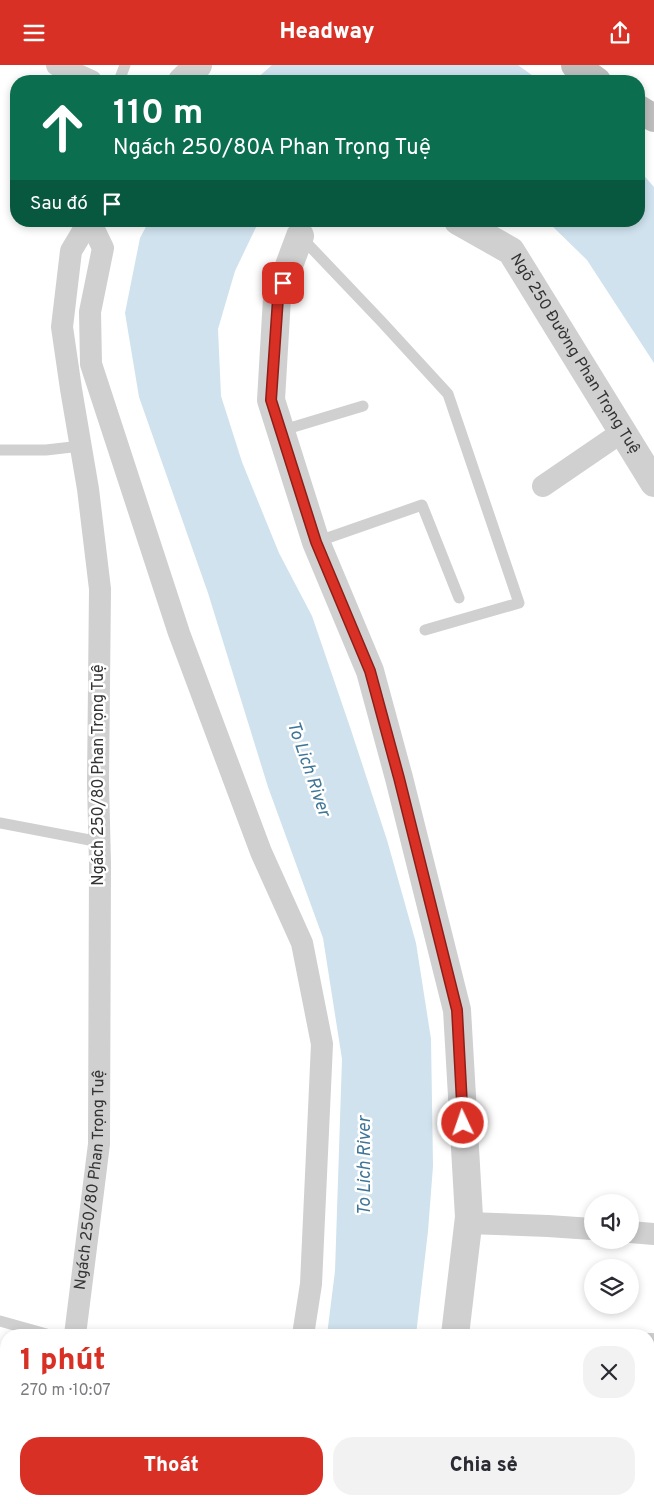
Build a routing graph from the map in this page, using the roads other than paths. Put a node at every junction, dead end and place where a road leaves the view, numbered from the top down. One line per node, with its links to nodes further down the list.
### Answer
1 (56, 65): 4 (street)
2 (198, 65): 5 (street)
3 (575, 65): 6 (main road)
4 (78, 75)
5 (188, 75)
6 (589, 75)
7 (86, 227): 15 (street, Ngách 250/80 Phan Trọng Tuệ)
8 (93, 227): 31 (street)
9 (302, 227): 13 (street)
10 (303, 227): 21 (lane)
11 (469, 227): 14 (street, Ngõ 250 Đường Phan Trọng Tuệ)
12 (363, 406): 13 (lane)
13 (280, 431): 19 (street)
14 (622, 432): 17 (street, Ngõ 250 Đường Phan Trọng Tuệ); 18 (street)
15 (81, 446): 16 (lane); 23 (street, Ngách 250/80 Phan Trọng Tuệ)
16 (0, 450)
17 (654, 483)
18 (543, 486)
19 (316, 542): 20 (lane); 24 (street)
20 (459, 598)
21 (425, 630)
22 (0, 823): 23 (lane)
23 (100, 842): 30 (street, Ngách 250/80 Phan Trọng Tuệ)
24 (468, 1223): 25 (street); 32 (street)
25 (584, 1228)
26 (639, 1233): 27 (street)
27 (654, 1234)
28 (0, 1321): 29 (lane)
29 (29, 1329)
30 (76, 1329)
31 (304, 1329)
32 (456, 1329)

